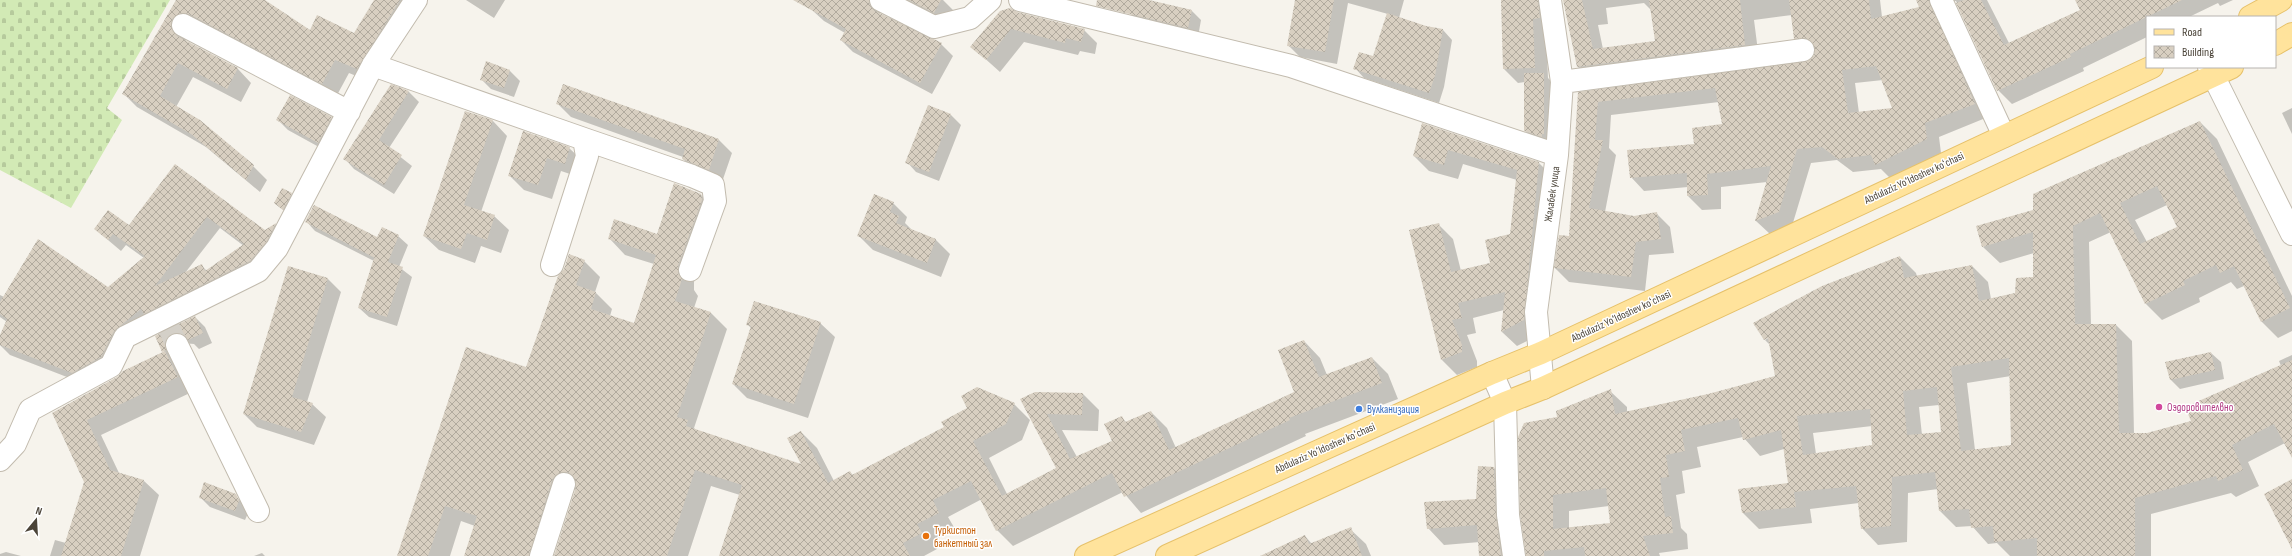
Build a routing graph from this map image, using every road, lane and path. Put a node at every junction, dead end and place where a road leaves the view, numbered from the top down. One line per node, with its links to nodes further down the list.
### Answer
1 (416, 0): 13 (street)
2 (880, 0): 3 (street)
3 (990, 0)
4 (1020, 0): 20 (street)
5 (1550, 0): 16 (street, Жалабек улица)
6 (1941, 0): 18 (street)
7 (2281, 0): 8 (main road)
8 (2252, 16)
9 (183, 25): 17 (street)
10 (2292, 34): 11 (main road)
11 (2276, 43)
12 (1803, 50): 16 (street)
13 (373, 65): 17 (street); 19 (street)
14 (2150, 68): 18 (main road, Abdulaziz Yoʻldoshev koʻchasi)
15 (2219, 70): 21 (street); 27 (main road)
16 (1562, 82): 20 (street, Жалабек улица)
17 (349, 112): 29 (street)
18 (2004, 136): 25 (main road, Abdulaziz Yoʻldoshev koʻchasi)
19 (584, 139): 22 (street); 23 (street)
20 (1557, 155): 25 (street, Жалабек улица)
21 (2292, 234)
22 (552, 265)
23 (690, 270)
24 (177, 345): 31 (street)
25 (1541, 353): 26 (main road, Abdulaziz Yoʻldoshev koʻchasi); 27 (street, Жалабек улица)
26 (1492, 372): 28 (street); 33 (main road, Abdulaziz Yoʻldoshev koʻchasi)
27 (1543, 388): 28 (main road)
28 (1505, 403): 34 (main road); 35 (street)
29 (0, 460)
30 (564, 484): 32 (street)
31 (258, 511)
32 (541, 556)
33 (1086, 556)
34 (1167, 556)
35 (1514, 556)

